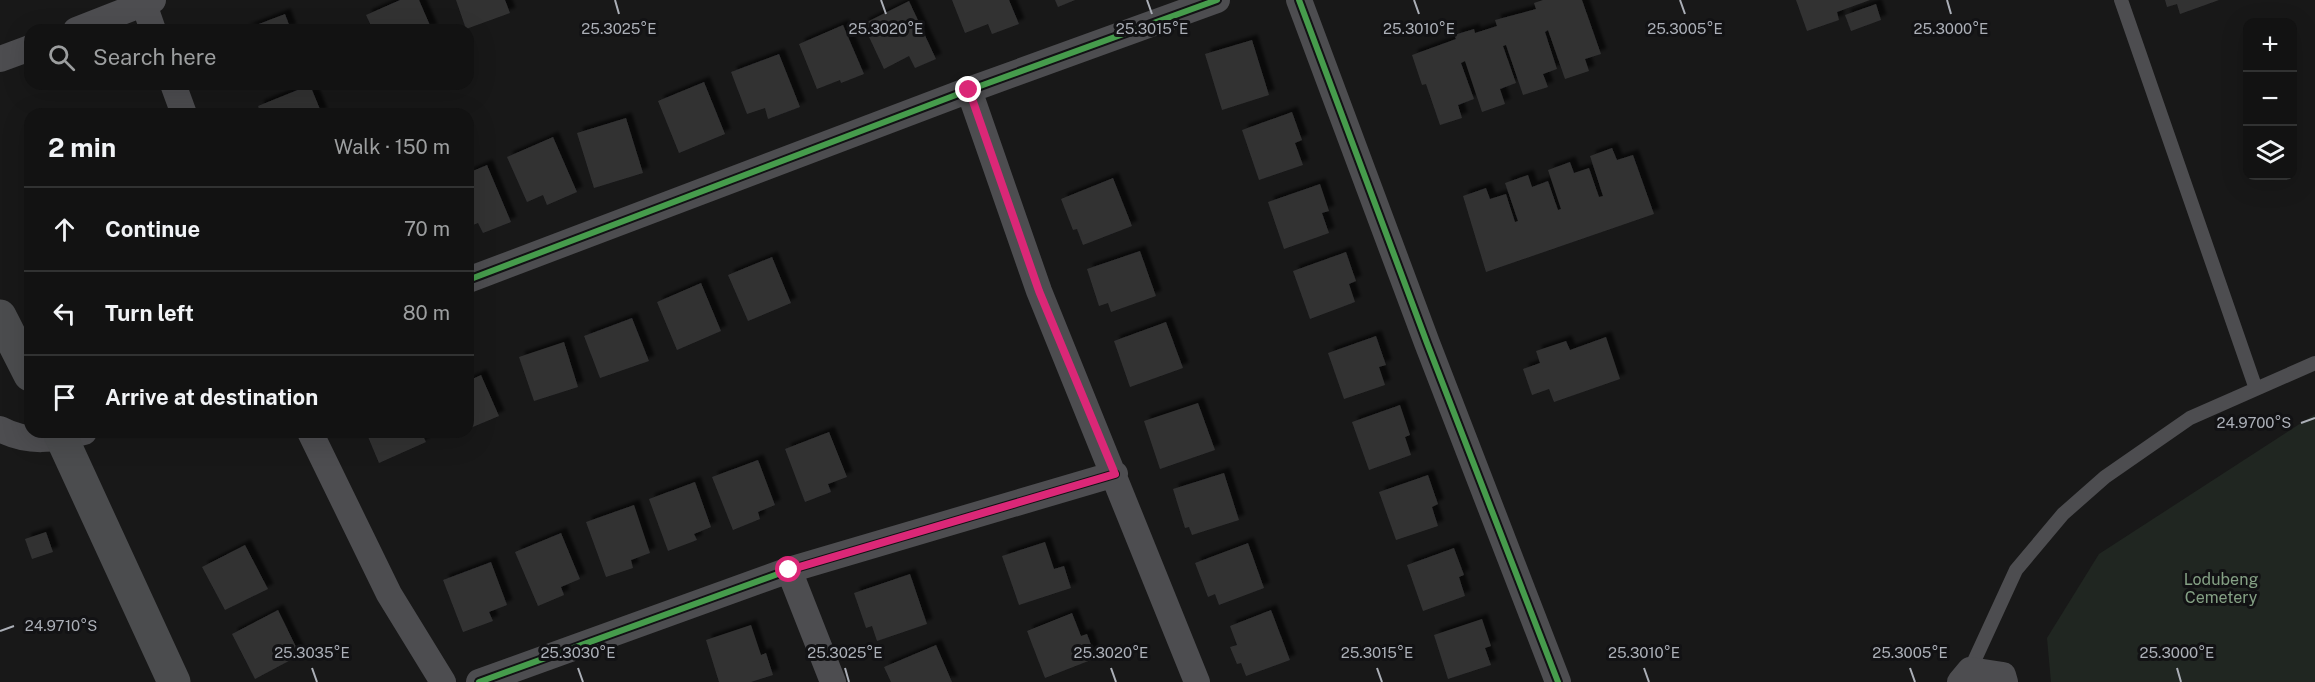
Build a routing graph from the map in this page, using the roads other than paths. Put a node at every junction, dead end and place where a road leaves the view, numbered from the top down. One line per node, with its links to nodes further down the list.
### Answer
1 (1217, 0): 10 (street)
2 (1299, 0): 31 (street)
3 (2121, 0): 16 (lane)
4 (149, 2): 5 (street); 6 (street)
5 (92, 24)
6 (152, 24)
7 (24, 50): 8 (street)
8 (0, 60)
9 (175, 90): 11 (street)
10 (969, 90): 12 (street); 23 (street)
11 (182, 108)
12 (474, 278)
13 (0, 316): 14 (street)
14 (24, 363)
15 (2315, 363): 16 (lane)
16 (2256, 389): 25 (lane)
17 (0, 429): 18 (street)
18 (24, 438)
19 (25, 438): 20 (street)
20 (48, 438)
21 (70, 438): 26 (street)
22 (313, 438): 27 (street)
23 (1115, 474): 24 (street); 30 (street)
24 (789, 570): 28 (street); 29 (street)
25 (1965, 676): 32 (street)
26 (174, 682)
27 (443, 682)
28 (479, 682)
29 (833, 682)
30 (1197, 682)
31 (1558, 682)
32 (2005, 682)

